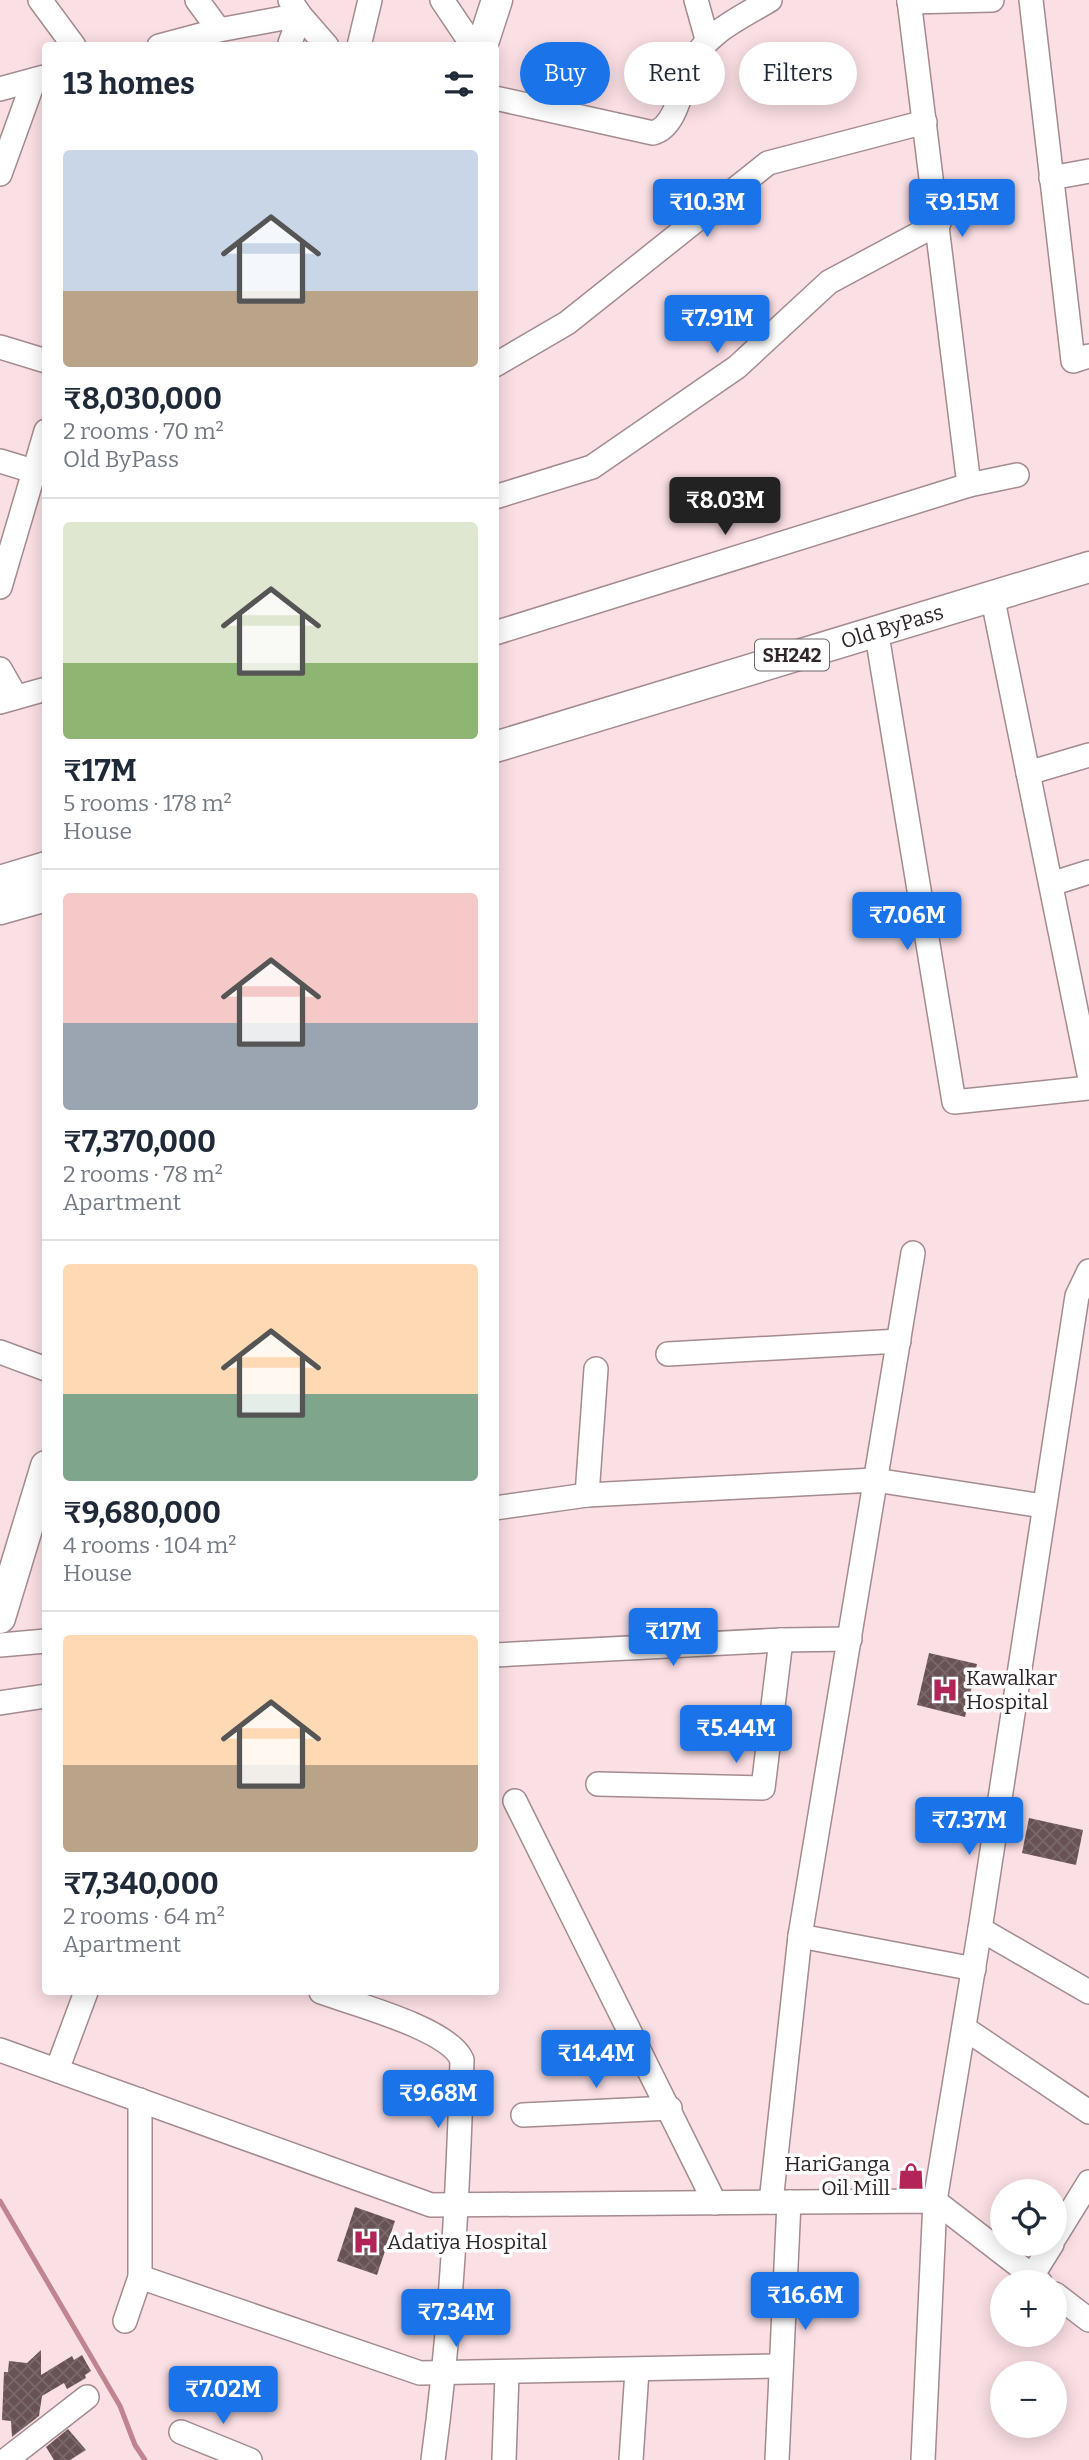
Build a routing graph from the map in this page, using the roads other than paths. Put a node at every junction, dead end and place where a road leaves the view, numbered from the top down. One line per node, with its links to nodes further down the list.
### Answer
1 (40, 0): 14 (street)
2 (197, 0): 12 (street)
3 (370, 0): 18 (street)
4 (442, 0): 19 (street)
5 (496, 0): 20 (main road)
6 (696, 0): 13 (street)
7 (770, 0): 13 (street)
8 (992, 0): 10 (street)
9 (1031, 0): 27 (street)
10 (909, 1): 24 (street)
11 (295, 7): 12 (street); 16 (street); 17 (street)
12 (219, 30): 15 (street)
13 (707, 38): 23 (street)
14 (71, 42)
15 (175, 42)
16 (290, 42)
17 (324, 42)
18 (360, 42)
19 (470, 42)
20 (483, 42)
21 (40, 78): 22 (street); 26 (street)
22 (0, 89)
23 (499, 99)
24 (925, 122): 28 (street); 32 (street)
25 (1089, 171): 27 (street)
26 (0, 174)
27 (1051, 178): 30 (street)
28 (939, 223): 36 (street); 37 (street)
29 (0, 347): 31 (street)
30 (1089, 356)
31 (42, 360)
32 (499, 363)
33 (0, 461): 34 (street)
34 (40, 473): 39 (street)
35 (1017, 475): 36 (street)
36 (969, 485): 42 (street)
37 (499, 496)
38 (1089, 567): 40 (main road, Old ByPass / SH242)
39 (0, 587)
40 (992, 595): 41 (main road, Old ByPass / SH242); 48 (street)
41 (876, 629): 46 (main road, Old ByPass / SH242); 57 (street)
42 (499, 632)
43 (0, 669): 45 (street)
44 (42, 690): 45 (street)
45 (8, 700)
46 (499, 746)
47 (1089, 755): 48 (street)
48 (1028, 773): 52 (street)
49 (42, 868): 51 (main road)
50 (1089, 872): 52 (street)
51 (0, 881)
52 (1051, 884): 55 (street)
53 (42, 897): 54 (main road)
54 (0, 909)
55 (1079, 977): 56 (street)
56 (1089, 1074)
57 (1089, 1088)
58 (913, 1253): 60 (street)
59 (1089, 1271): 68 (street)
60 (899, 1341): 62 (street); 65 (street)
61 (0, 1352): 63 (street)
62 (668, 1354)
63 (42, 1367)
64 (596, 1369): 67 (street)
65 (875, 1480): 67 (street); 68 (street); 71 (street)
66 (42, 1486): 70 (main road)
67 (587, 1495): 69 (street)
68 (1043, 1506): 80 (street)
69 (499, 1507)
70 (0, 1618)
71 (850, 1639): 72 (street); 81 (street)
72 (781, 1640): 75 (street); 78 (street)
73 (42, 1641): 74 (street)
74 (0, 1645)
75 (499, 1655)
76 (42, 1697): 77 (street)
77 (0, 1703)
78 (598, 1784)
79 (515, 1801): 90 (street)
80 (981, 1929): 82 (street); 83 (street)
81 (800, 1936): 82 (street); 95 (street)
82 (974, 1969): 86 (street)
83 (1089, 1992)
84 (85, 1995): 88 (street)
85 (329, 1995): 97 (street)
86 (964, 2028): 91 (street); 94 (street)
87 (0, 2050): 88 (street)
88 (57, 2070): 89 (street)
89 (140, 2100): 97 (street); 100 (street)
90 (670, 2108): 92 (street); 96 (street)
91 (1089, 2112)
92 (523, 2115)
93 (1089, 2182): 98 (street)
94 (935, 2201): 95 (street); 99 (street); 116 (street)
95 (780, 2202): 96 (street); 104 (street)
96 (715, 2203): 97 (street)
97 (458, 2204): 105 (street)
98 (1067, 2218)
99 (1024, 2270)
100 (140, 2277): 103 (street); 105 (street)
101 (1067, 2303): 102 (street)
102 (1089, 2320)
103 (125, 2321)
104 (781, 2366): 106 (street); 115 (street)
105 (445, 2371): 107 (street); 112 (street)
106 (637, 2371): 107 (street); 114 (street)
107 (507, 2374): 113 (street)
108 (87, 2397): 110 (street)
109 (181, 2432): 111 (street)
110 (6, 2460)
111 (250, 2460)
112 (433, 2460)
113 (504, 2460)
114 (631, 2460)
115 (776, 2460)
116 (923, 2460)

